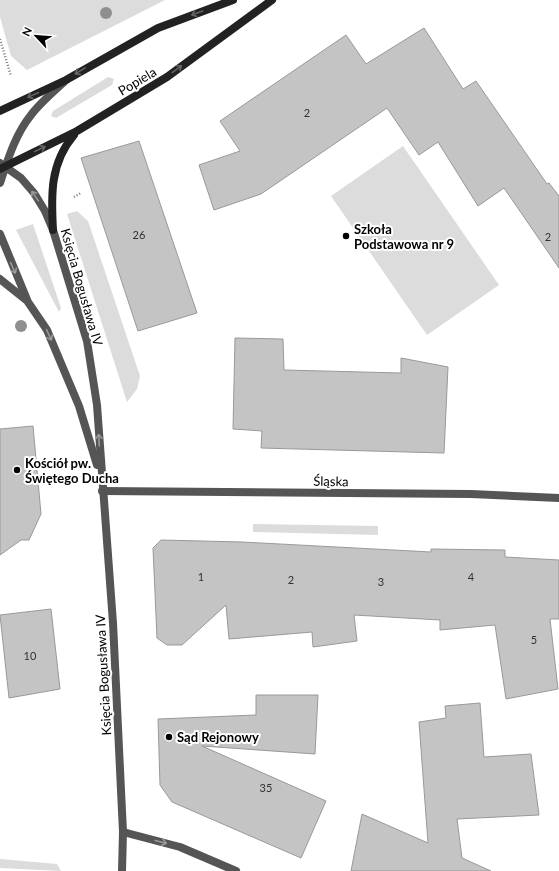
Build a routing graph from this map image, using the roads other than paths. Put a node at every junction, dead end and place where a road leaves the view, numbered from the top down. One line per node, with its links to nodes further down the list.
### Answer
1 (233, 0): 3 (main road, one-way to 3)
2 (272, 0): 5 (main road, Popiela, one-way to 2)
3 (66, 80): 4 (main road, one-way to 4); 6 (street)
4 (0, 111)
5 (77, 131): 6 (main road, Popiela, one-way to 5); 8 (main road)
6 (2, 166): 7 (street); 8 (street, Księcia Bogusława IV, one-way to 6)
7 (0, 183)
8 (53, 230): 12 (street, Księcia Bogusława IV, one-way to 8)
9 (0, 234): 11 (street, Księcia Bogusława IV, one-way to 11)
10 (0, 279): 11 (street)
11 (28, 302): 12 (street, Księcia Bogusława IV, one-way to 12)
12 (101, 479): 13 (street, Księcia Bogusława IV)
13 (102, 491): 14 (street, Śląska); 15 (street, Księcia Bogusława IV)
14 (559, 498)
15 (123, 832): 16 (street, Księcia Bogusława IV); 17 (street, one-way to 17)
16 (122, 871)
17 (236, 871)

